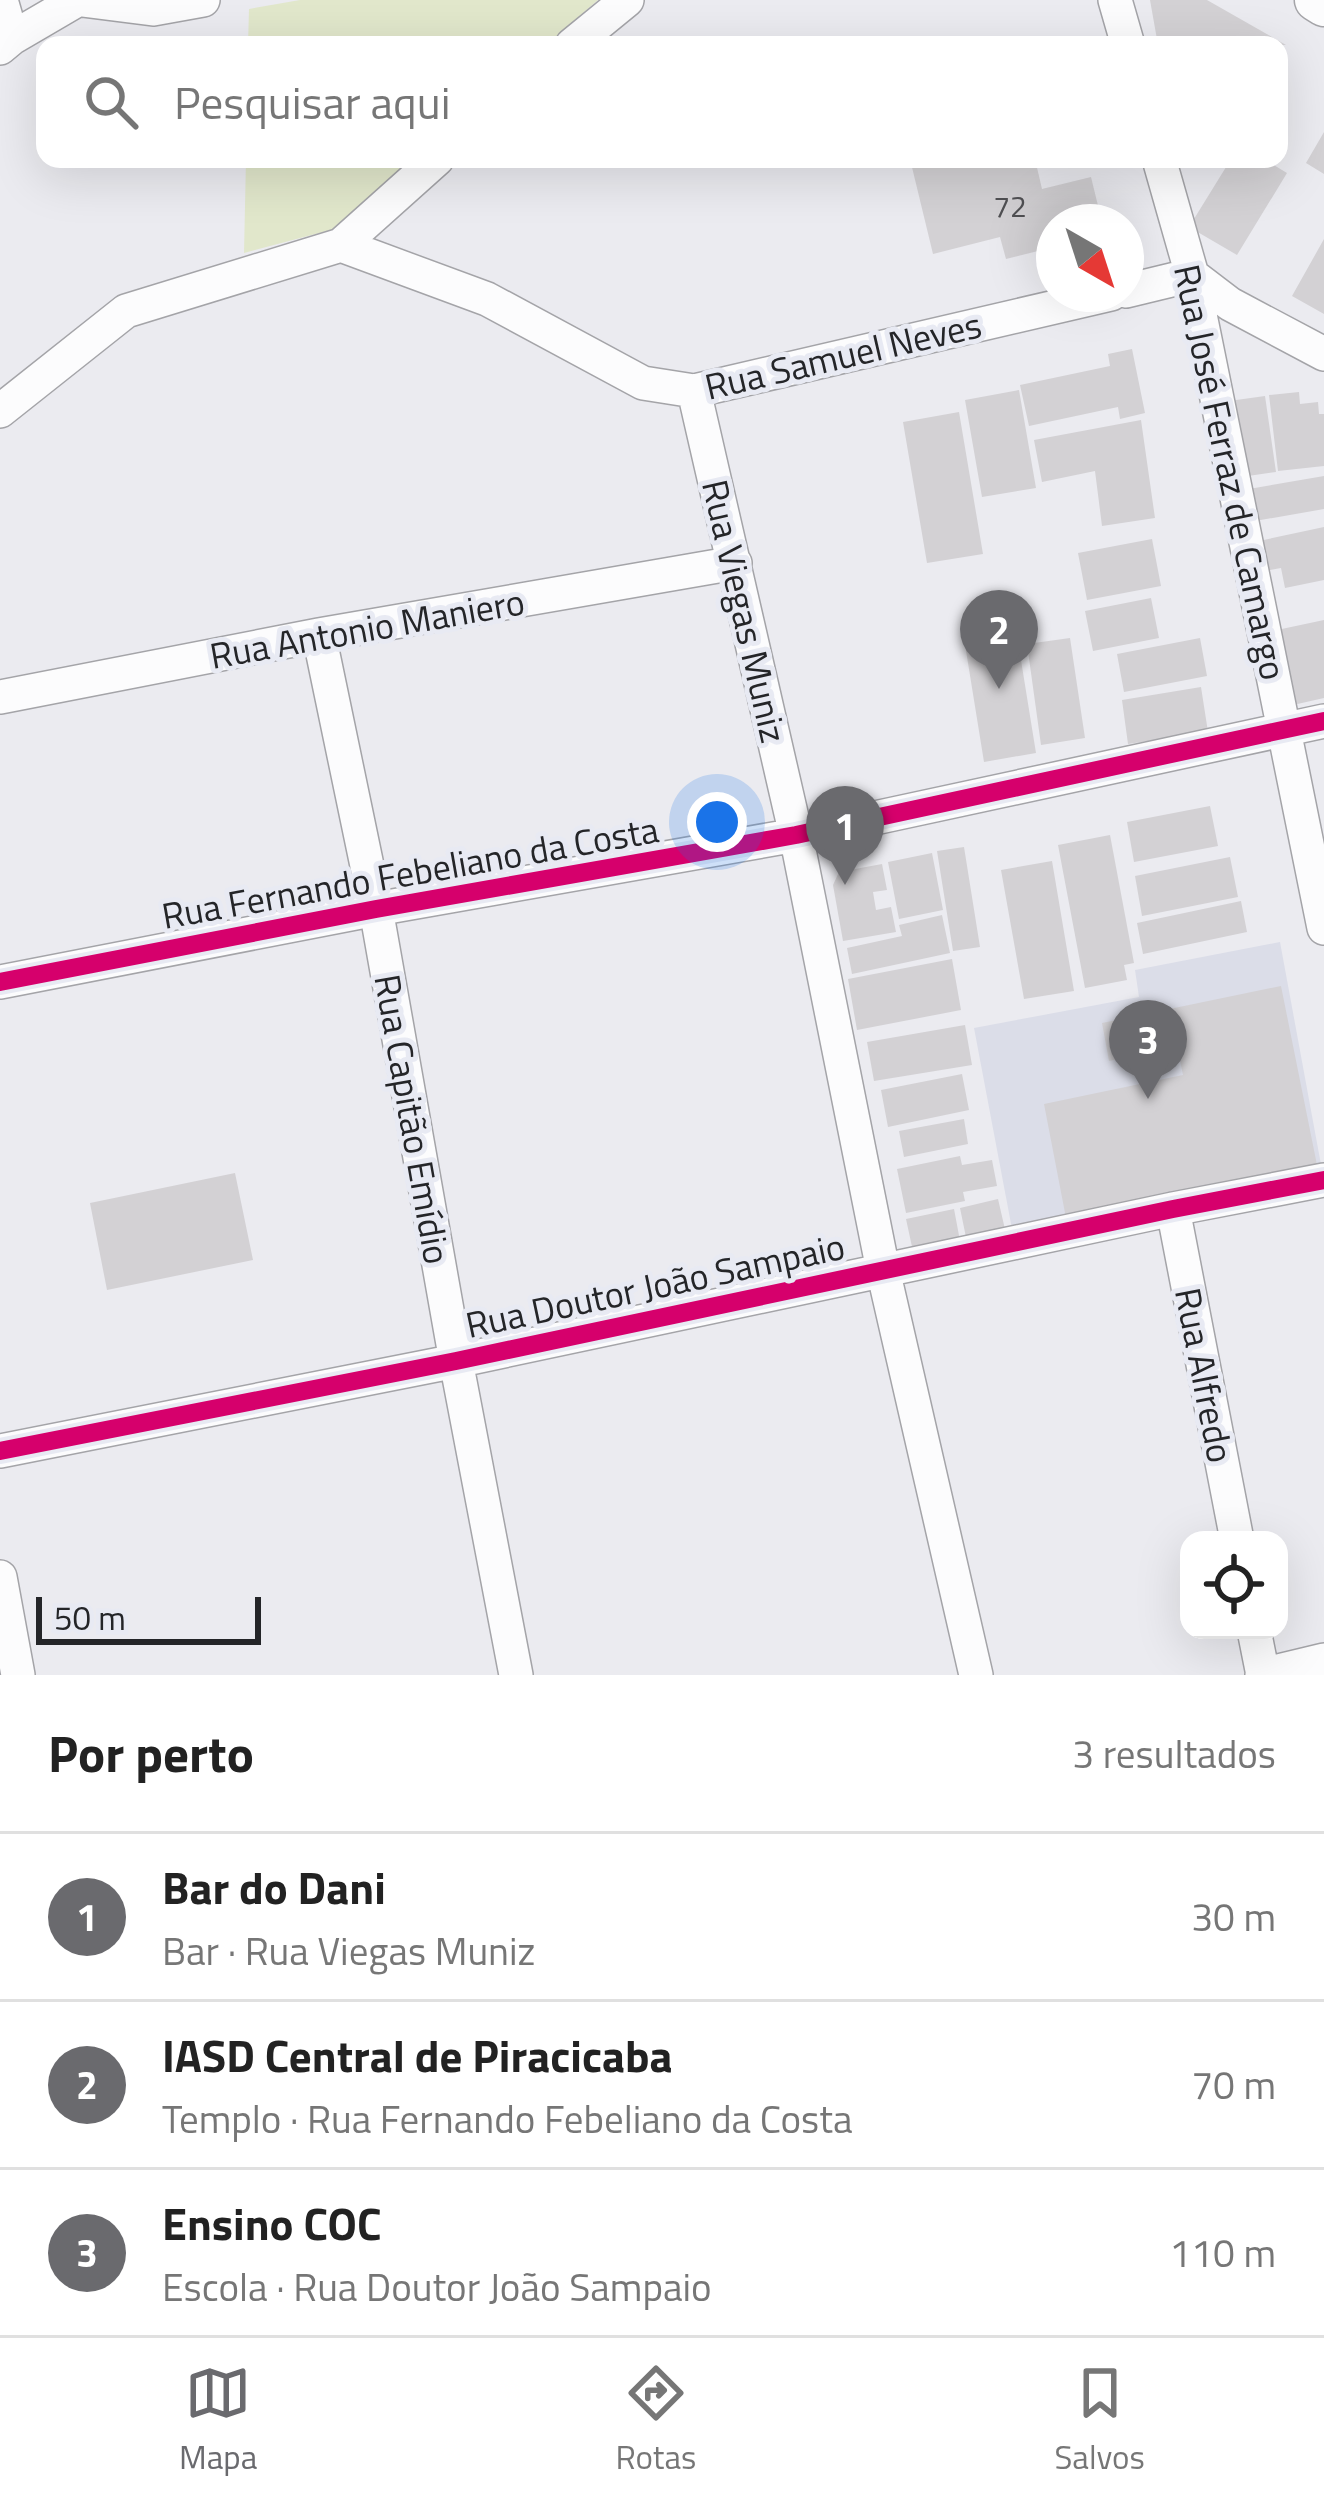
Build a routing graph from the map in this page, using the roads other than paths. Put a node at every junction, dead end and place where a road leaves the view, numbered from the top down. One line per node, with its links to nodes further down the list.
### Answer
1 (2, 0): 10 (street)
2 (80, 0): 3 (street); 10 (street)
3 (203, 0)
4 (1115, 0): 9 (street)
5 (1316, 0): 6 (street)
6 (1324, 5)
7 (620, 19): 8 (street)
8 (589, 36)
9 (1125, 36)
10 (6, 43)
11 (427, 168): 13 (street)
12 (1162, 168): 14 (street, Rua José Ferraz de Camargo)
13 (340, 245): 18 (street, Rua Samuel Neves); 19 (street)
14 (1192, 275): 15 (street); 17 (street); 24 (street, Rua José Ferraz de Camargo)
15 (1144, 287)
16 (1036, 312): 18 (street, Rua Samuel Neves)
17 (1324, 354)
18 (694, 391): 20 (street, Rua Viegas Muniz)
19 (0, 411)
20 (735, 562): 21 (street, Rua Antonio Maniero); 25 (street, Rua Viegas Muniz)
21 (319, 635): 22 (street, Rua Antonio Maniero); 26 (street, Rua Capitão Emídio)
22 (0, 697)
23 (1324, 721): 24 (street, Rua Fernando Febeliano da Costa)
24 (1286, 730): 25 (street, Rua Fernando Febeliano da Costa); 27 (street, Rua José Ferraz de Camargo)
25 (796, 835): 26 (street, Rua Fernando Febeliano da Costa); 31 (street, Rua Viegas Muniz)
26 (376, 910): 28 (street, Rua Fernando Febeliano da Costa); 32 (street, Rua Capitão Emídio)
27 (1324, 928)
28 (0, 982)
29 (1324, 1180): 30 (street, Rua Doutor João Sampaio)
30 (1173, 1209): 31 (street, Rua Doutor João Sampaio); 34 (street, Rua Alfredo)
31 (883, 1270): 32 (street, Rua Doutor João Sampaio); 40 (street, Rua Viegas Muniz)
32 (456, 1361): 33 (street, Rua Doutor João Sampaio); 39 (street, Rua Capitão Emídio)
33 (0, 1451)
34 (1235, 1531)
35 (0, 1576): 38 (street)
36 (1256, 1639): 41 (street)
37 (1324, 1660): 41 (street)
38 (19, 1675)
39 (516, 1675)
40 (976, 1675)
41 (1262, 1675)

